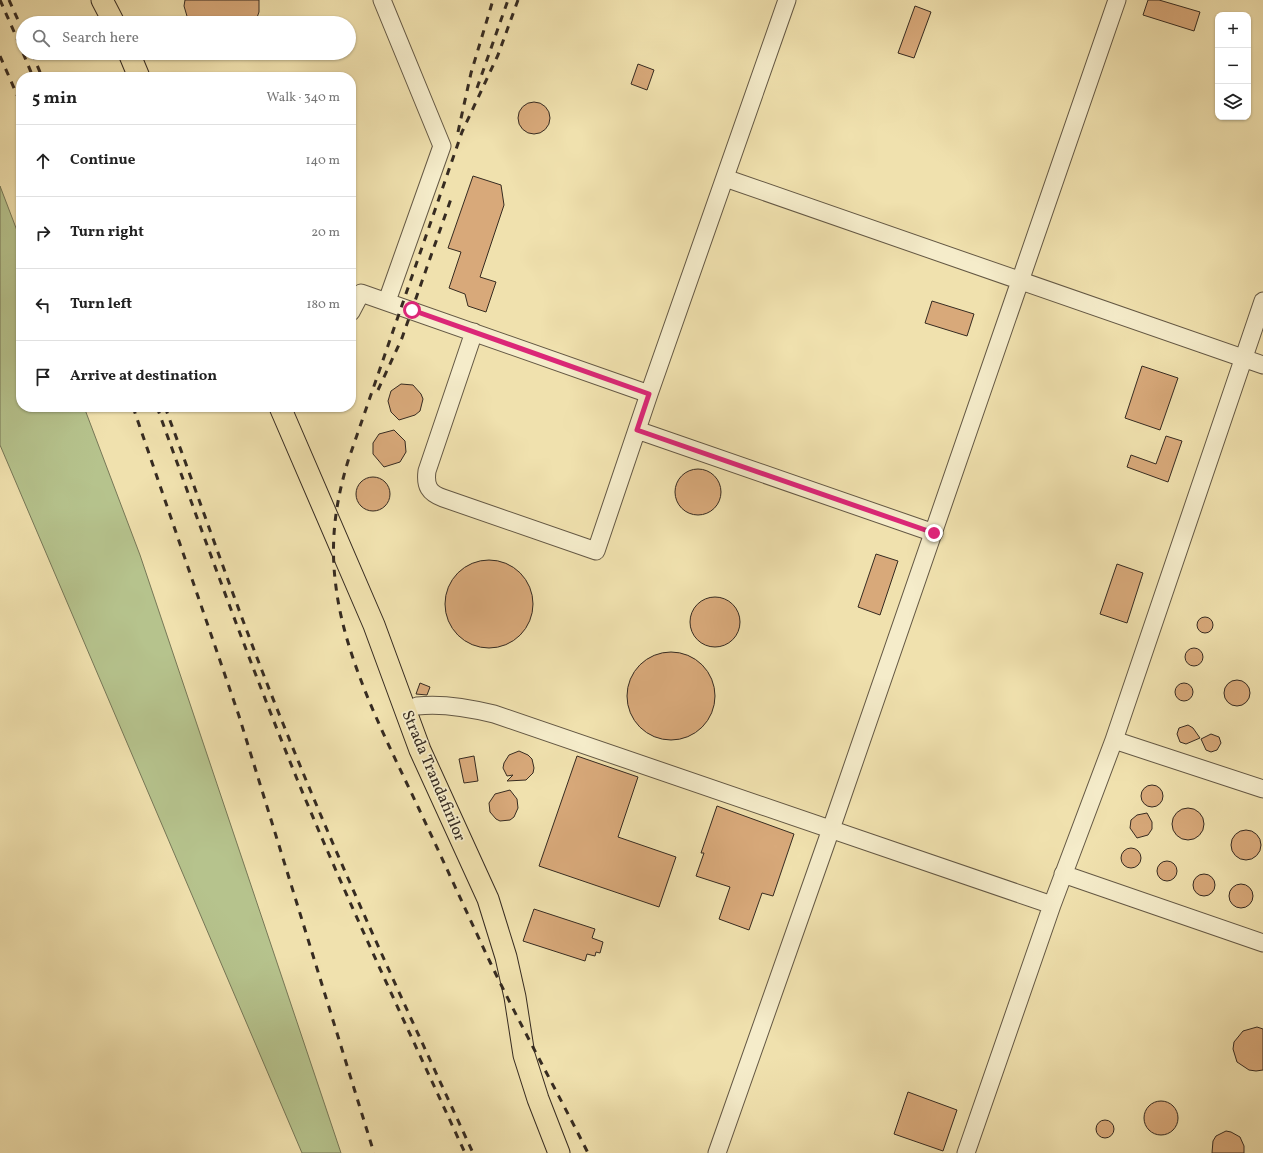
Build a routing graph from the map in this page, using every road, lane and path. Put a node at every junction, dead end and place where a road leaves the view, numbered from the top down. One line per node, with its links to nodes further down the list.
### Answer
1 (102, 0): 5 (main road)
2 (382, 0): 10 (lane)
3 (788, 0): 8 (lane)
4 (1117, 0): 9 (lane)
5 (110, 16)
6 (132, 60): 7 (main road)
7 (137, 72)
8 (725, 178): 9 (lane); 16 (lane)
9 (1019, 279): 14 (lane); 19 (lane)
10 (387, 301): 12 (lane); 13 (lane)
11 (1263, 301): 14 (lane)
12 (356, 303)
13 (474, 332): 16 (lane); 18 (lane)
14 (1243, 358): 15 (lane); 21 (lane)
15 (1263, 365)
16 (649, 394): 18 (lane)
17 (282, 412): 27 (main road, Strada Trandafirilor)
18 (637, 430): 19 (lane)
19 (934, 533): 23 (lane)
20 (417, 706): 23 (lane)
21 (1114, 740): 22 (lane); 24 (lane)
22 (1263, 789)
23 (831, 829): 25 (lane); 28 (lane)
24 (1063, 874): 25 (lane); 26 (lane)
25 (1052, 905): 29 (lane)
26 (1263, 943)
27 (559, 1153)
28 (717, 1153)
29 (966, 1153)

